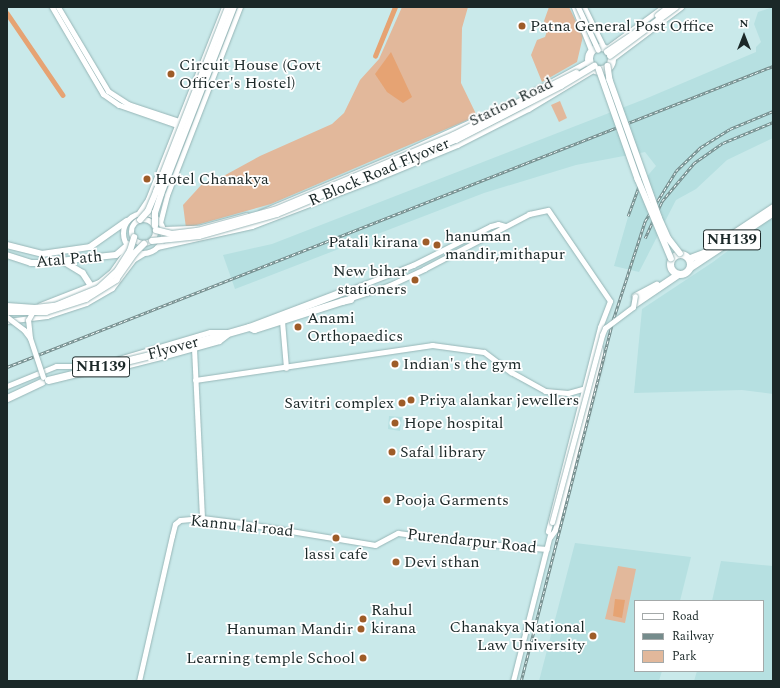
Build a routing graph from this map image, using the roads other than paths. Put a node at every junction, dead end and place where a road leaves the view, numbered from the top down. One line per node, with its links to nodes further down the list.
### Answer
1 (52, 7): 17 (street)
2 (58, 7): 17 (street)
3 (224, 7): 20 (street)
4 (228, 7): 25 (main road, bridge)
5 (234, 7): 28 (main road, bridge)
6 (240, 7): 21 (street)
7 (574, 7): 14 (street)
8 (578, 7): 15 (street, bridge)
9 (584, 7): 16 (street)
10 (663, 7): 16 (street)
11 (669, 7): 16 (main road, bridge)
12 (676, 7): 16 (main road, bridge)
13 (681, 7): 16 (street)
14 (591, 50): 16 (street); 18 (street)
15 (598, 50): 16 (main road, bridge); 18 (main road)
16 (608, 52): 18 (street); 19 (main road, bridge)
17 (89, 65): 20 (street)
18 (593, 66): 19 (main road, bridge); 28 (main road, R Block Road Flyover, bridge); 30 (main road, R Block Road Flyover, bridge); 34 (street); 38 (main road, bridge)
19 (608, 66): 36 (main road, bridge)
20 (179, 121): 21 (street); 24 (street)
21 (195, 121): 28 (street)
22 (773, 207): 39 (highway, NH139)
23 (773, 212): 41 (highway, NH139)
24 (138, 214): 26 (street); 28 (street)
25 (140, 220): 28 (main road, R Block Road Flyover); 29 (main road)
26 (127, 221): 32 (main road, Atal Path); 33 (street)
27 (505, 226): 44 (street); 47 (street); 59 (street)
28 (159, 227): 30 (main road, bridge); 34 (street)
29 (134, 238): 31 (main road, bridge); 49 (main road, bridge)
30 (152, 241): 31 (main road, R Block Road Flyover, bridge)
31 (144, 244): 53 (main road, R Block Road Flyover, bridge)
32 (7, 245)
33 (128, 246): 35 (street); 40 (main road, Atal Path); 43 (street)
34 (157, 247): 35 (street)
35 (144, 253): 51 (street)
36 (680, 253): 38 (highway, NH139, bridge); 39 (highway, NH139)
37 (7, 255): 40 (main road, Atal Path)
38 (671, 258): 42 (highway)
39 (690, 258): 41 (highway, NH139)
40 (62, 261): 43 (main road)
41 (690, 267): 42 (highway, NH139)
42 (676, 273): 48 (highway, NH139)
43 (92, 287): 45 (street)
44 (347, 290): 46 (highway, NH139); 47 (highway)
45 (74, 294): 49 (street); 51 (street)
46 (328, 297): 50 (highway); 55 (highway, NH139)
47 (350, 299): 50 (highway, NH139)
48 (635, 300): 69 (street, bridge)
49 (7, 305)
50 (331, 305): 55 (highway, NH139)
51 (78, 306): 56 (street)
52 (7, 312): 53 (main road, R Block Road Flyover, bridge)
53 (32, 313): 58 (street, bridge)
54 (7, 317): 58 (street, bridge)
55 (281, 317): 57 (highway, NH139); 62 (street)
56 (7, 321)
57 (229, 333): 60 (street); 61 (street); 63 (highway, Flyover / NH139, bridge)
58 (30, 338): 63 (street, bridge)
59 (595, 346): 66 (street); 70 (street)
60 (194, 348): 61 (street); 64 (street)
61 (93, 366): 65 (street)
62 (286, 368): 64 (street); 66 (street)
63 (44, 380): 67 (highway, Flyover / NH139)
64 (195, 380): 68 (street)
65 (7, 386)
66 (585, 388): 69 (street)
67 (7, 398)
68 (202, 518): 71 (street, Kannu lal road); 73 (street, Kannu lal road)
69 (549, 530): 70 (street); 72 (street)
70 (550, 537): 72 (street)
71 (375, 545): 72 (street, Purendarpur Road)
72 (546, 550): 74 (street)
73 (139, 681)
74 (513, 681)

